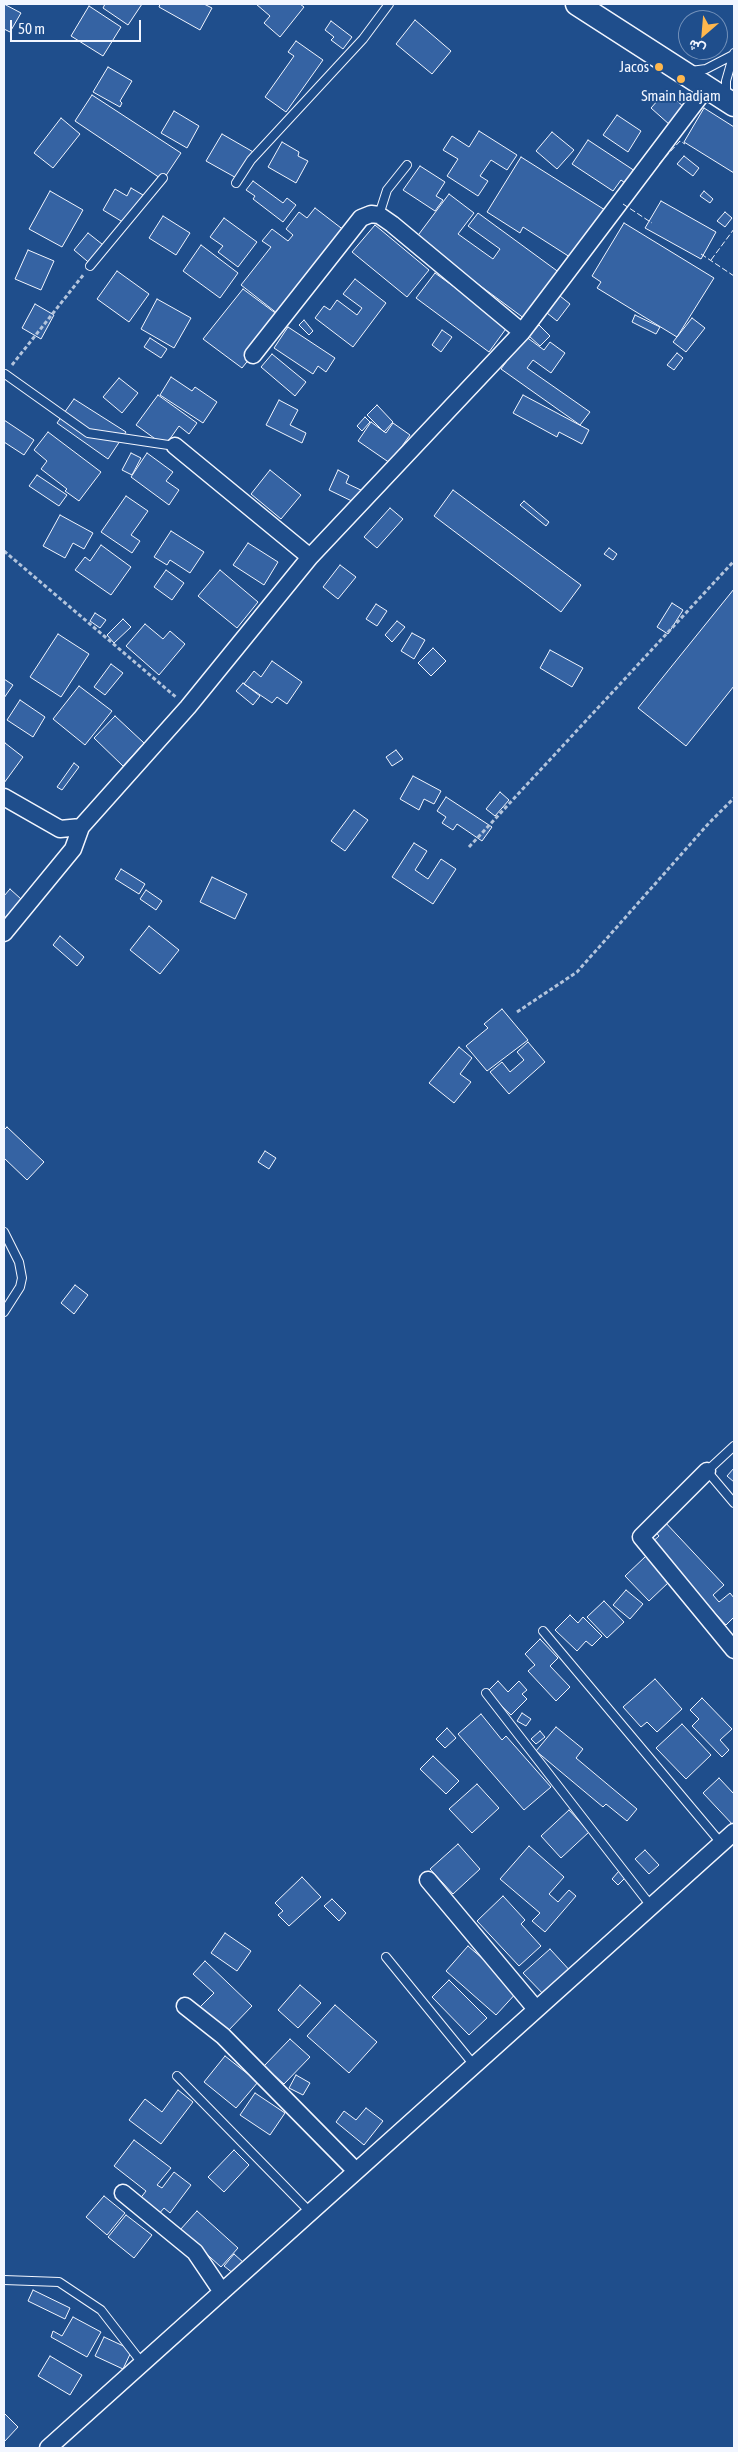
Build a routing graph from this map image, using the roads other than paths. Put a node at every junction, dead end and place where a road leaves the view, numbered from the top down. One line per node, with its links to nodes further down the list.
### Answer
1 (389, 4): 9 (lane)
2 (577, 4): 4 (main road)
3 (734, 54): 4 (lane); 6 (lane)
4 (682, 72): 5 (main road)
5 (707, 87): 6 (main road); 12 (street)
6 (730, 102)
7 (407, 165): 10 (lane)
8 (163, 178): 11 (lane)
9 (236, 183)
10 (379, 215): 12 (street); 13 (street)
11 (90, 266)
12 (522, 332): 16 (street)
13 (254, 355)
14 (5, 374): 15 (lane)
15 (175, 446): 16 (street)
16 (310, 557): 18 (street)
17 (4, 797): 18 (street)
18 (81, 827): 19 (street)
19 (4, 933)
20 (4, 1232): 21 (lane)
21 (4, 1312)
22 (734, 1446): 23 (lane)
23 (707, 1471): 24 (lane); 26 (street)
24 (734, 1503)
25 (544, 1631): 29 (lane)
26 (734, 1650)
27 (486, 1692): 31 (lane)
28 (734, 1832): 29 (street)
29 (721, 1843): 31 (street)
30 (428, 1880): 34 (street)
31 (651, 1906): 34 (street)
32 (386, 1957): 35 (lane)
33 (185, 2006): 37 (street)
34 (536, 2009): 35 (street)
35 (474, 2065): 37 (street)
36 (177, 2076): 39 (lane)
37 (356, 2171): 39 (street)
38 (123, 2193): 41 (street)
39 (310, 2212): 41 (street)
40 (4, 2280): 42 (lane)
41 (222, 2292): 42 (street)
42 (142, 2363): 43 (street)
43 (48, 2448)

